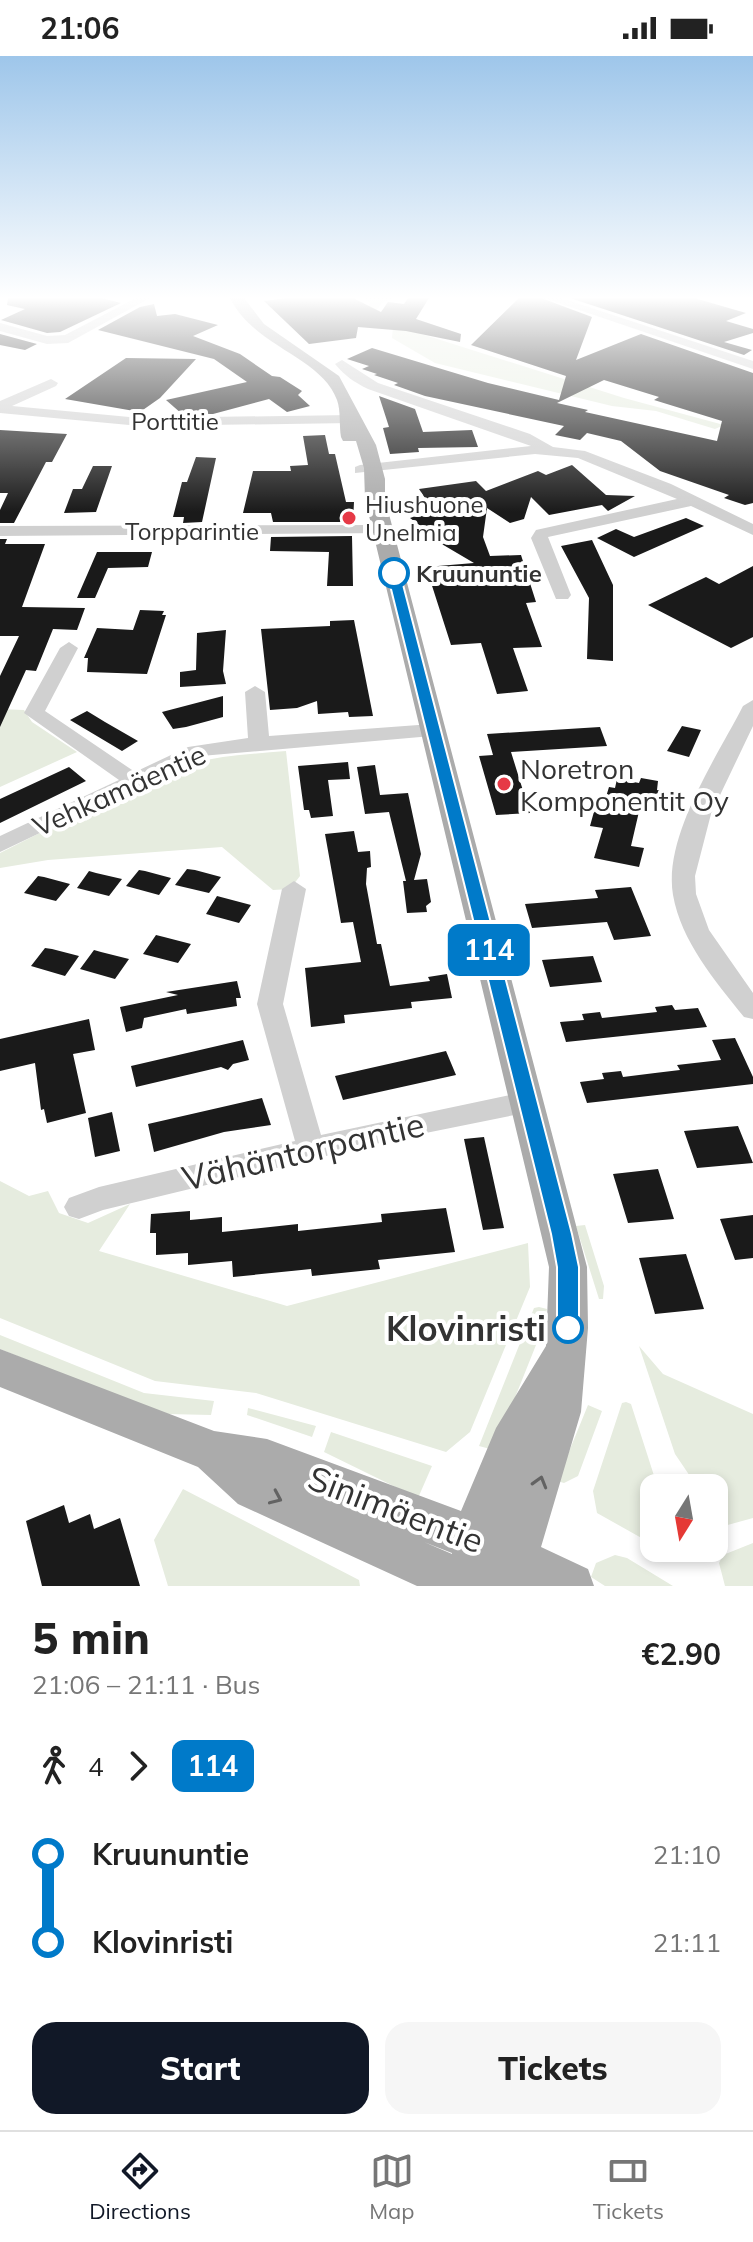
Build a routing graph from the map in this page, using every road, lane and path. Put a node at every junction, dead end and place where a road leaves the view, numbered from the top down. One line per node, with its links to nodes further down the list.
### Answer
1 (319, 369): 5 (main road)
2 (347, 369): 6 (street)
3 (51, 383): 4 (street)
4 (0, 408): 5 (street, Porttitie)
5 (351, 419): 7 (main road)
6 (548, 450): 7 (street); 8 (street)
7 (366, 470): 9 (main road)
8 (690, 501): 10 (street); 12 (street)
9 (383, 530): 11 (street, Torpparintie); 16 (main road)
10 (753, 530)
11 (0, 531)
12 (562, 595)
13 (69, 648): 18 (street)
14 (255, 692): 17 (street)
15 (753, 706): 21 (street)
16 (432, 730): 17 (street, Vehkamäentie); 22 (main road)
17 (259, 742): 18 (street, Vehkamäentie)
18 (132, 779): 19 (street, Vehkamäentie)
19 (0, 845)
20 (294, 889): 23 (street)
21 (753, 1010)
22 (529, 1102): 23 (street, Vähäntorpantie); 27 (main road)
23 (311, 1149): 24 (street, Vähäntorpantie)
24 (79, 1207)
25 (0, 1368): 26 (main road, Sinimäentie)
26 (214, 1452): 27 (main road, Sinimäentie); 28 (main road, Sinimäentie, one-way to 28)
27 (495, 1547): 29 (main road); 30 (main road, Sinimäentie)
28 (469, 1586)
29 (479, 1586)
30 (571, 1586)

